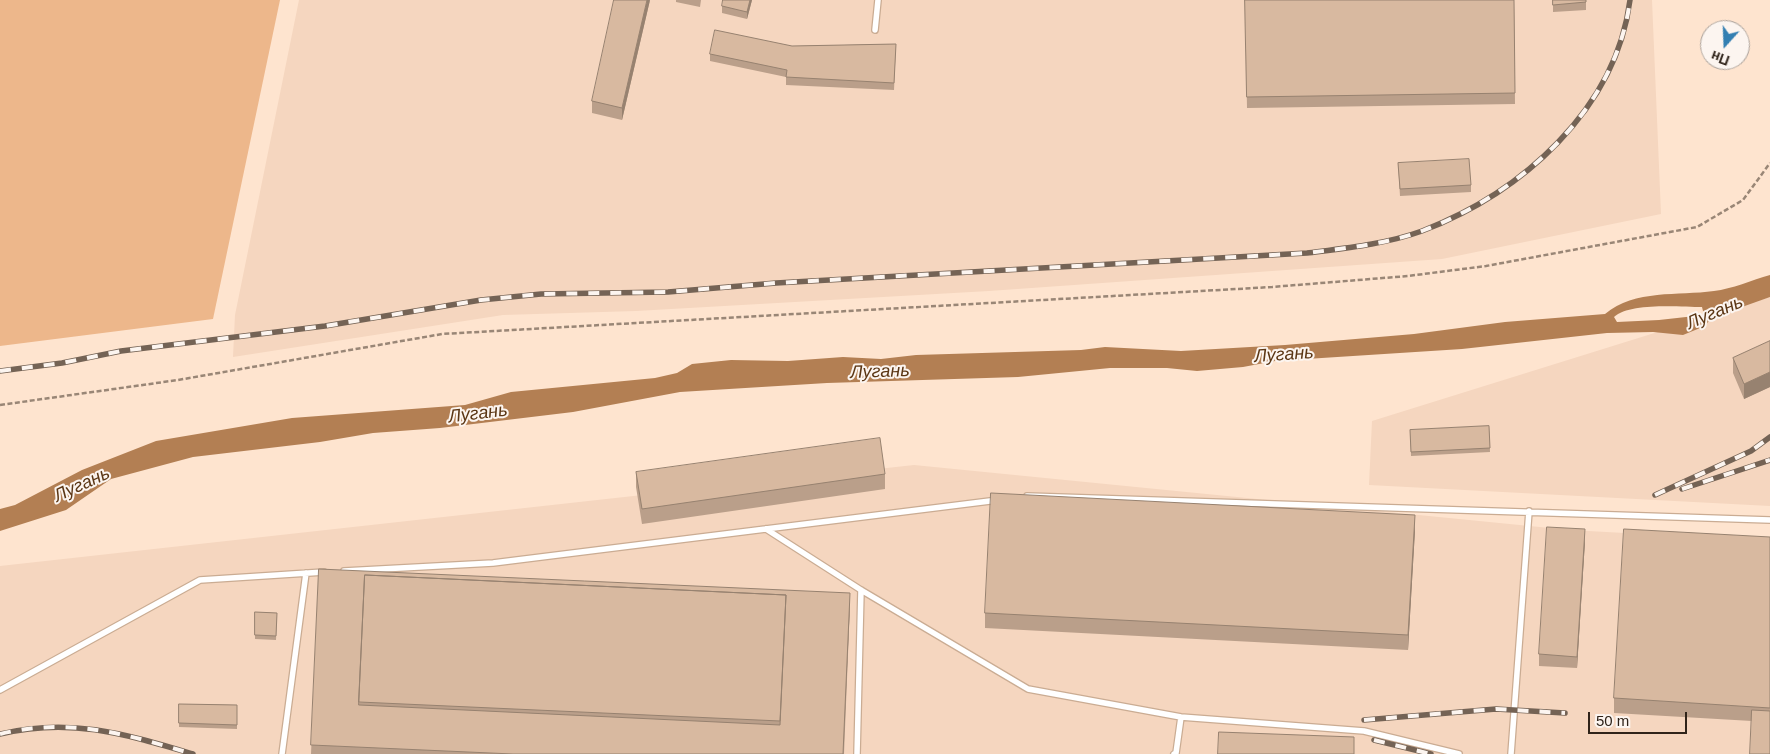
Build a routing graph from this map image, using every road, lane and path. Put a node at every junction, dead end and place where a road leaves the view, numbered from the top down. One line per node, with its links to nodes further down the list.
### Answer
1 (878, 0): 2 (lane)
2 (875, 30)
3 (1770, 163): 4 (path)
4 (0, 405)
5 (1017, 497): 7 (lane)
6 (1008, 498): 9 (lane)
7 (1529, 511): 8 (lane); 18 (lane)
8 (1770, 520)
9 (766, 529): 10 (lane); 11 (lane)
10 (306, 573): 12 (lane); 14 (lane)
11 (861, 590): 13 (lane); 15 (lane)
12 (0, 690)
13 (1181, 717): 16 (lane); 17 (lane)
14 (282, 754)
15 (858, 754)
16 (1174, 754)
17 (1460, 754)
18 (1511, 754)

